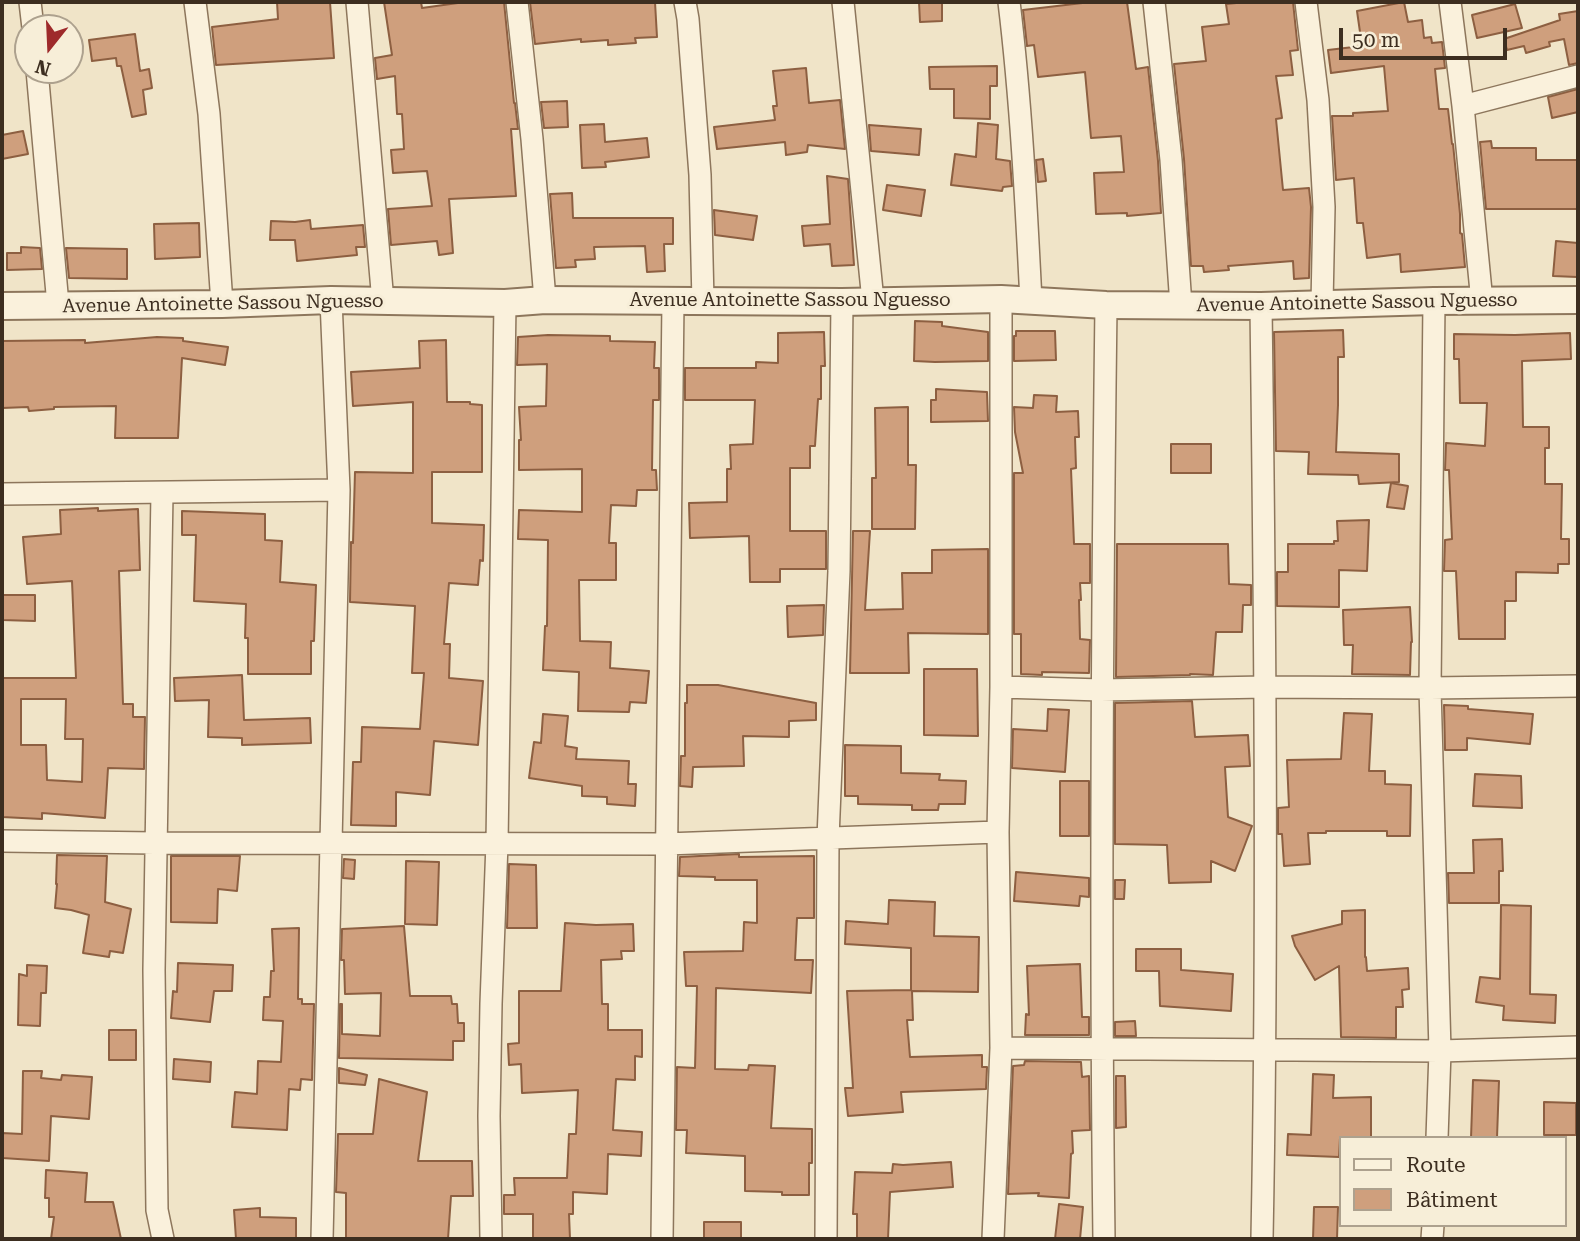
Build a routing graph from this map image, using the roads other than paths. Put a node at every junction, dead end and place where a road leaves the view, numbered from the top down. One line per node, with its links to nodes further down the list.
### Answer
1 (195, 2): 26 (street)
2 (357, 2): 21 (street)
3 (517, 2): 15 (street)
4 (685, 2): 22 (street)
5 (843, 2): 18 (street)
6 (1009, 2): 19 (street)
7 (1154, 2): 31 (street)
8 (1306, 2): 28 (street)
9 (1450, 2): 12 (street)
10 (1578, 76): 12 (street)
11 (38, 84): 29 (street)
12 (1463, 106): 24 (street)
13 (1001, 299): 18 (street, Avenue Antoinette Sassou Nguesso); 19 (street, Avenue Antoinette Sassou Nguesso); 37 (street)
14 (331, 300): 21 (street, Avenue Antoinette Sassou Nguesso); 26 (street, Avenue Antoinette Sassou Nguesso); 33 (street)
15 (545, 300): 17 (street, Avenue Antoinette Sassou Nguesso); 25 (street, Avenue Antoinette Sassou Nguesso)
16 (1578, 300): 24 (street, Avenue Antoinette Sassou Nguesso)
17 (673, 301): 22 (street, Avenue Antoinette Sassou Nguesso); 47 (street)
18 (873, 301): 23 (street, Avenue Antoinette Sassou Nguesso)
19 (1031, 301): 27 (street, Avenue Antoinette Sassou Nguesso)
20 (1434, 301): 24 (street, Avenue Antoinette Sassou Nguesso); 28 (street, Avenue Antoinette Sassou Nguesso); 39 (street)
21 (383, 302): 25 (street, Avenue Antoinette Sassou Nguesso)
22 (703, 302): 23 (street, Avenue Antoinette Sassou Nguesso)
23 (842, 302): 42 (street)
24 (1482, 302)
25 (505, 303): 46 (street)
26 (222, 304): 29 (street, Avenue Antoinette Sassou Nguesso)
27 (1106, 304): 31 (street, Avenue Antoinette Sassou Nguesso); 40 (street)
28 (1322, 304): 32 (street, Avenue Antoinette Sassou Nguesso)
29 (58, 305): 30 (street, Avenue Antoinette Sassou Nguesso)
30 (2, 306)
31 (1181, 306): 32 (street, Avenue Antoinette Sassou Nguesso)
32 (1261, 306): 38 (street)
33 (339, 490): 34 (street); 45 (street)
34 (162, 493): 35 (street); 44 (street)
35 (2, 494)
36 (1578, 686): 39 (street)
37 (1001, 687): 40 (street); 41 (street)
38 (1265, 687): 39 (street); 40 (street); 51 (street)
39 (1430, 688): 52 (street)
40 (1101, 690): 50 (street)
41 (998, 832): 42 (street); 48 (street)
42 (828, 838): 47 (street); 58 (street)
43 (2, 841): 44 (street)
44 (155, 843): 45 (street); 54 (street)
45 (331, 843): 46 (street); 55 (street)
46 (497, 843): 47 (street); 56 (street)
47 (666, 844): 57 (street)
48 (1001, 1048): 50 (street); 59 (street)
49 (1578, 1048): 52 (street)
50 (1101, 1049): 51 (street); 60 (street)
51 (1266, 1050): 52 (street); 61 (street)
52 (1440, 1051): 53 (street)
53 (1437, 1136)
54 (163, 1239)
55 (322, 1239)
56 (491, 1239)
57 (662, 1239)
58 (826, 1239)
59 (993, 1239)
60 (1104, 1239)
61 (1262, 1239)

